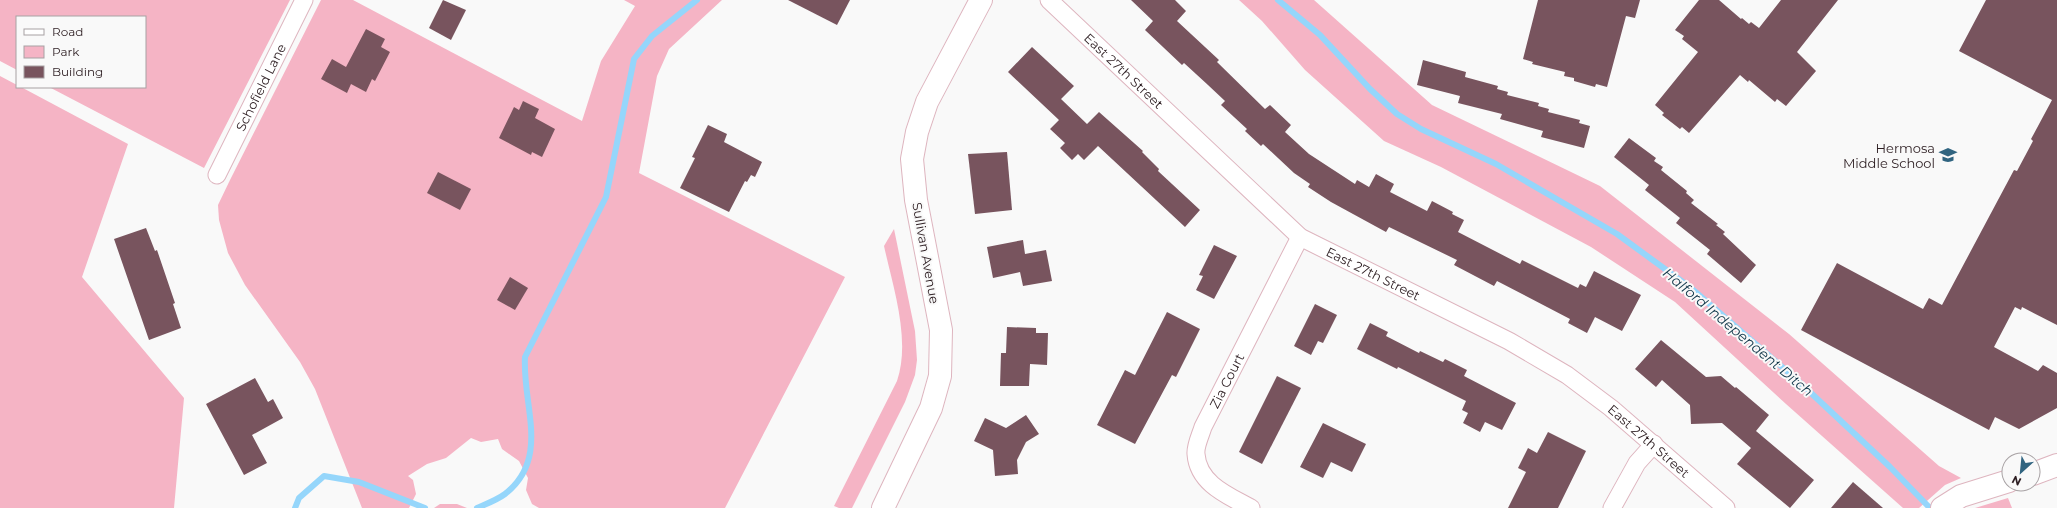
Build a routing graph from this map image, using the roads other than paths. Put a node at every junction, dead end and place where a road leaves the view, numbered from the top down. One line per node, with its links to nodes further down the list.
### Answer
1 (304, 0): 4 (street, Schofield Lane)
2 (981, 0): 10 (main road, Sullivan Avenue)
3 (1049, 0): 5 (street, East 27th Street)
4 (217, 175)
5 (1300, 237): 6 (street, East 27th Street); 11 (street, Zia Court)
6 (1654, 444): 12 (street); 13 (street, East 27th Street)
7 (2057, 464): 8 (main road)
8 (2041, 471)
9 (2001, 484): 14 (main road)
10 (883, 508)
11 (1251, 508)
12 (1612, 508)
13 (1726, 508)
14 (1942, 508)

